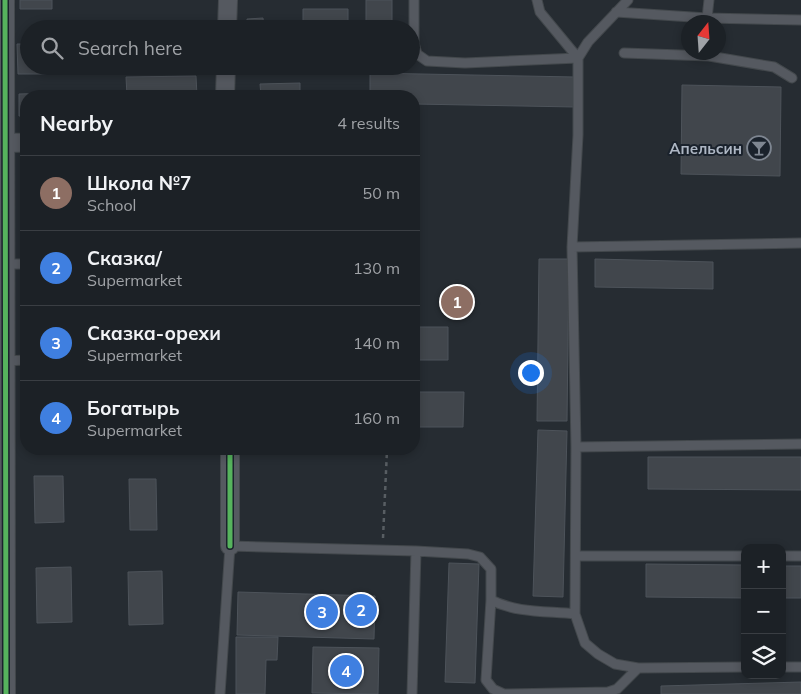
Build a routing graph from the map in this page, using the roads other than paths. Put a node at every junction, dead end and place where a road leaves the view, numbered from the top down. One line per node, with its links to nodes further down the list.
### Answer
1 (5, 0): 22 (street)
2 (228, 0): 11 (street)
3 (414, 0): 12 (lane)
4 (537, 0): 18 (lane)
5 (628, 0): 7 (lane)
6 (709, 0): 8 (lane)
7 (616, 12): 9 (lane); 18 (lane)
8 (709, 15)
9 (681, 17)
10 (726, 19): 13 (lane)
11 (227, 20)
12 (414, 20)
13 (801, 20)
14 (624, 53): 15 (lane)
15 (681, 54)
16 (420, 56): 18 (lane)
17 (726, 57): 20 (lane)
18 (578, 58): 25 (lane)
19 (226, 75): 21 (street)
20 (792, 78)
21 (225, 90)
22 (2, 142): 23 (street); 26 (street)
23 (20, 143)
24 (801, 244): 25 (lane)
25 (572, 247): 31 (lane)
26 (5, 264): 27 (lane); 28 (street)
27 (20, 264)
28 (5, 360): 29 (lane); 45 (street)
29 (20, 360)
30 (801, 444): 31 (lane)
31 (576, 447): 35 (lane)
32 (230, 455): 33 (street)
33 (230, 546): 34 (lane); 46 (lane)
34 (416, 551): 39 (lane); 47 (lane)
35 (576, 556): 36 (lane); 40 (lane)
36 (741, 556)
37 (786, 556): 38 (lane)
38 (801, 556)
39 (491, 600): 40 (lane); 44 (lane)
40 (575, 614): 44 (lane)
41 (741, 667): 44 (lane)
42 (786, 667): 43 (lane)
43 (801, 667)
44 (638, 668)
45 (6, 694)
46 (220, 694)
47 (412, 694)

